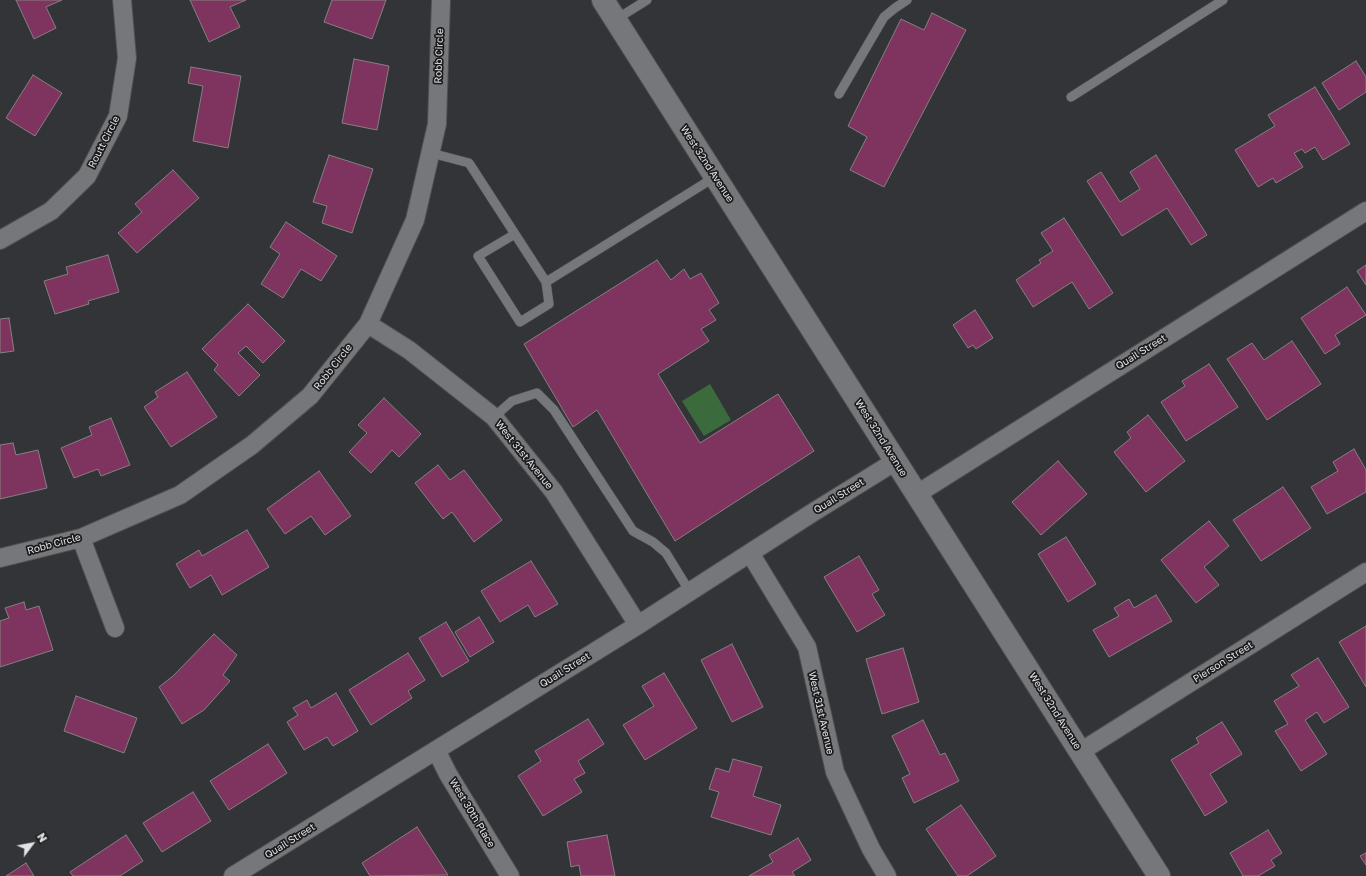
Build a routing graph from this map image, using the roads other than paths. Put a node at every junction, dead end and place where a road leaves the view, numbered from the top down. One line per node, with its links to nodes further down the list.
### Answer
1 (122, 0): 14 (street, Routt Circle)
2 (441, 0): 10 (street, Robb Circle)
3 (603, 0): 7 (street, West 32nd Avenue)
4 (647, 0): 7 (lane)
5 (907, 0): 8 (lane)
6 (1223, 0): 9 (lane)
7 (615, 20): 11 (street, West 32nd Avenue)
8 (839, 94)
9 (1071, 97)
10 (431, 153): 13 (lane); 16 (street, Robb Circle)
11 (715, 177): 15 (lane); 18 (street, West 32nd Avenue)
12 (1366, 211): 19 (street, Quail Street)
13 (515, 234): 15 (lane); 15 (lane)
14 (0, 240)
15 (546, 282)
16 (368, 324): 17 (street, West 31st Avenue); 20 (street, Robb Circle)
17 (494, 417): 24 (lane); 25 (street, West 31st Avenue)
18 (896, 461): 19 (street, West 32nd Avenue); 21 (street, Quail Street)
19 (917, 494): 28 (street, West 32nd Avenue)
20 (81, 538): 22 (street, Robb Circle); 26 (street)
21 (750, 553): 24 (street, Quail Street); 31 (street, West 31st Avenue)
22 (0, 558)
23 (1366, 572): 28 (street, Pierson Street)
24 (690, 592): 25 (street, Quail Street)
25 (638, 625): 27 (street, Quail Street)
26 (115, 628)
27 (436, 750): 29 (street, Quail Street); 30 (street, West 30th Place)
28 (1080, 752): 32 (street, West 32nd Avenue)
29 (233, 876)
30 (510, 876)
31 (887, 876)
32 (1159, 876)

